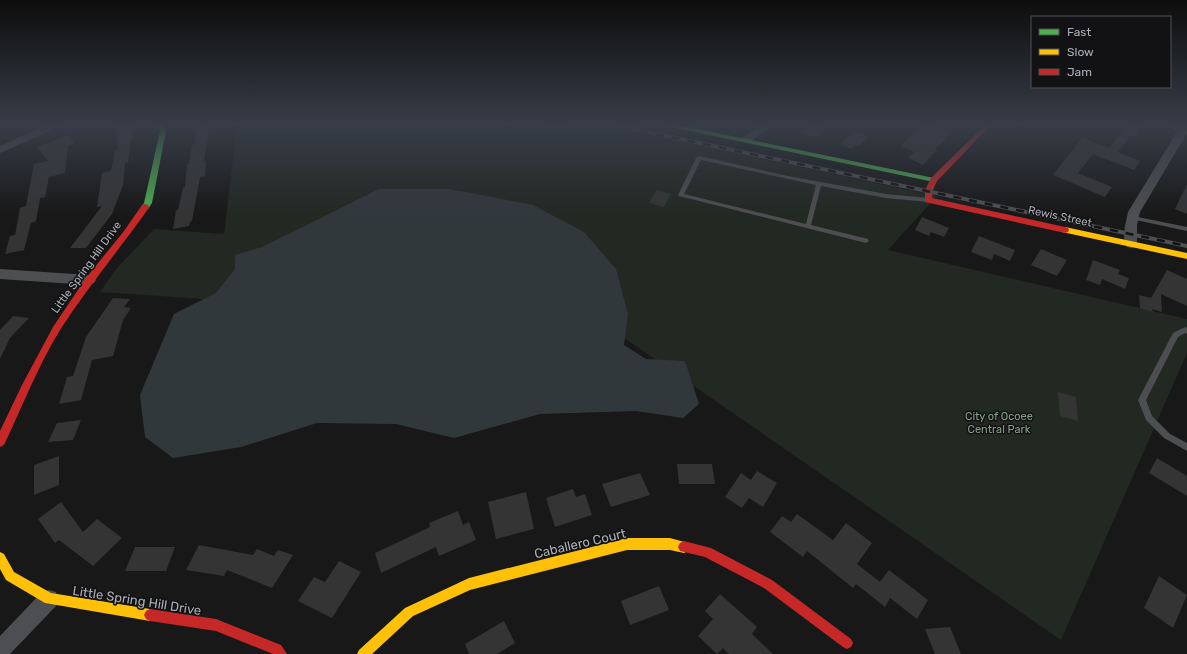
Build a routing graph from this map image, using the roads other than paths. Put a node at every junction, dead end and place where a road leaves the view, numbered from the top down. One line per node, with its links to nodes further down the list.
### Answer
1 (158, 155): 15 (street, Little Spring Hill Drive)
2 (814, 155): 5 (street)
3 (959, 155): 5 (street)
4 (1168, 155): 8 (street)
5 (934, 180): 7 (street)
6 (819, 183): 7 (lane); 9 (lane); 9 (lane)
7 (928, 200): 12 (street, Rewis Street)
8 (1133, 218): 10 (lane); 12 (street)
9 (808, 227): 11 (lane)
10 (1187, 229)
11 (866, 240)
12 (1132, 244): 13 (street, Rewis Street)
13 (1187, 256)
14 (0, 274): 15 (street)
15 (90, 280): 17 (street, Little Spring Hill Drive)
16 (1186, 330): 18 (lane)
17 (0, 442)
18 (1187, 447)
19 (0, 558): 20 (street, Little Spring Hill Drive)
20 (49, 599): 22 (street); 23 (street, Little Spring Hill Drive)
21 (847, 644): 24 (street, Caballero Court)
22 (0, 650)
23 (281, 654)
24 (363, 654)

